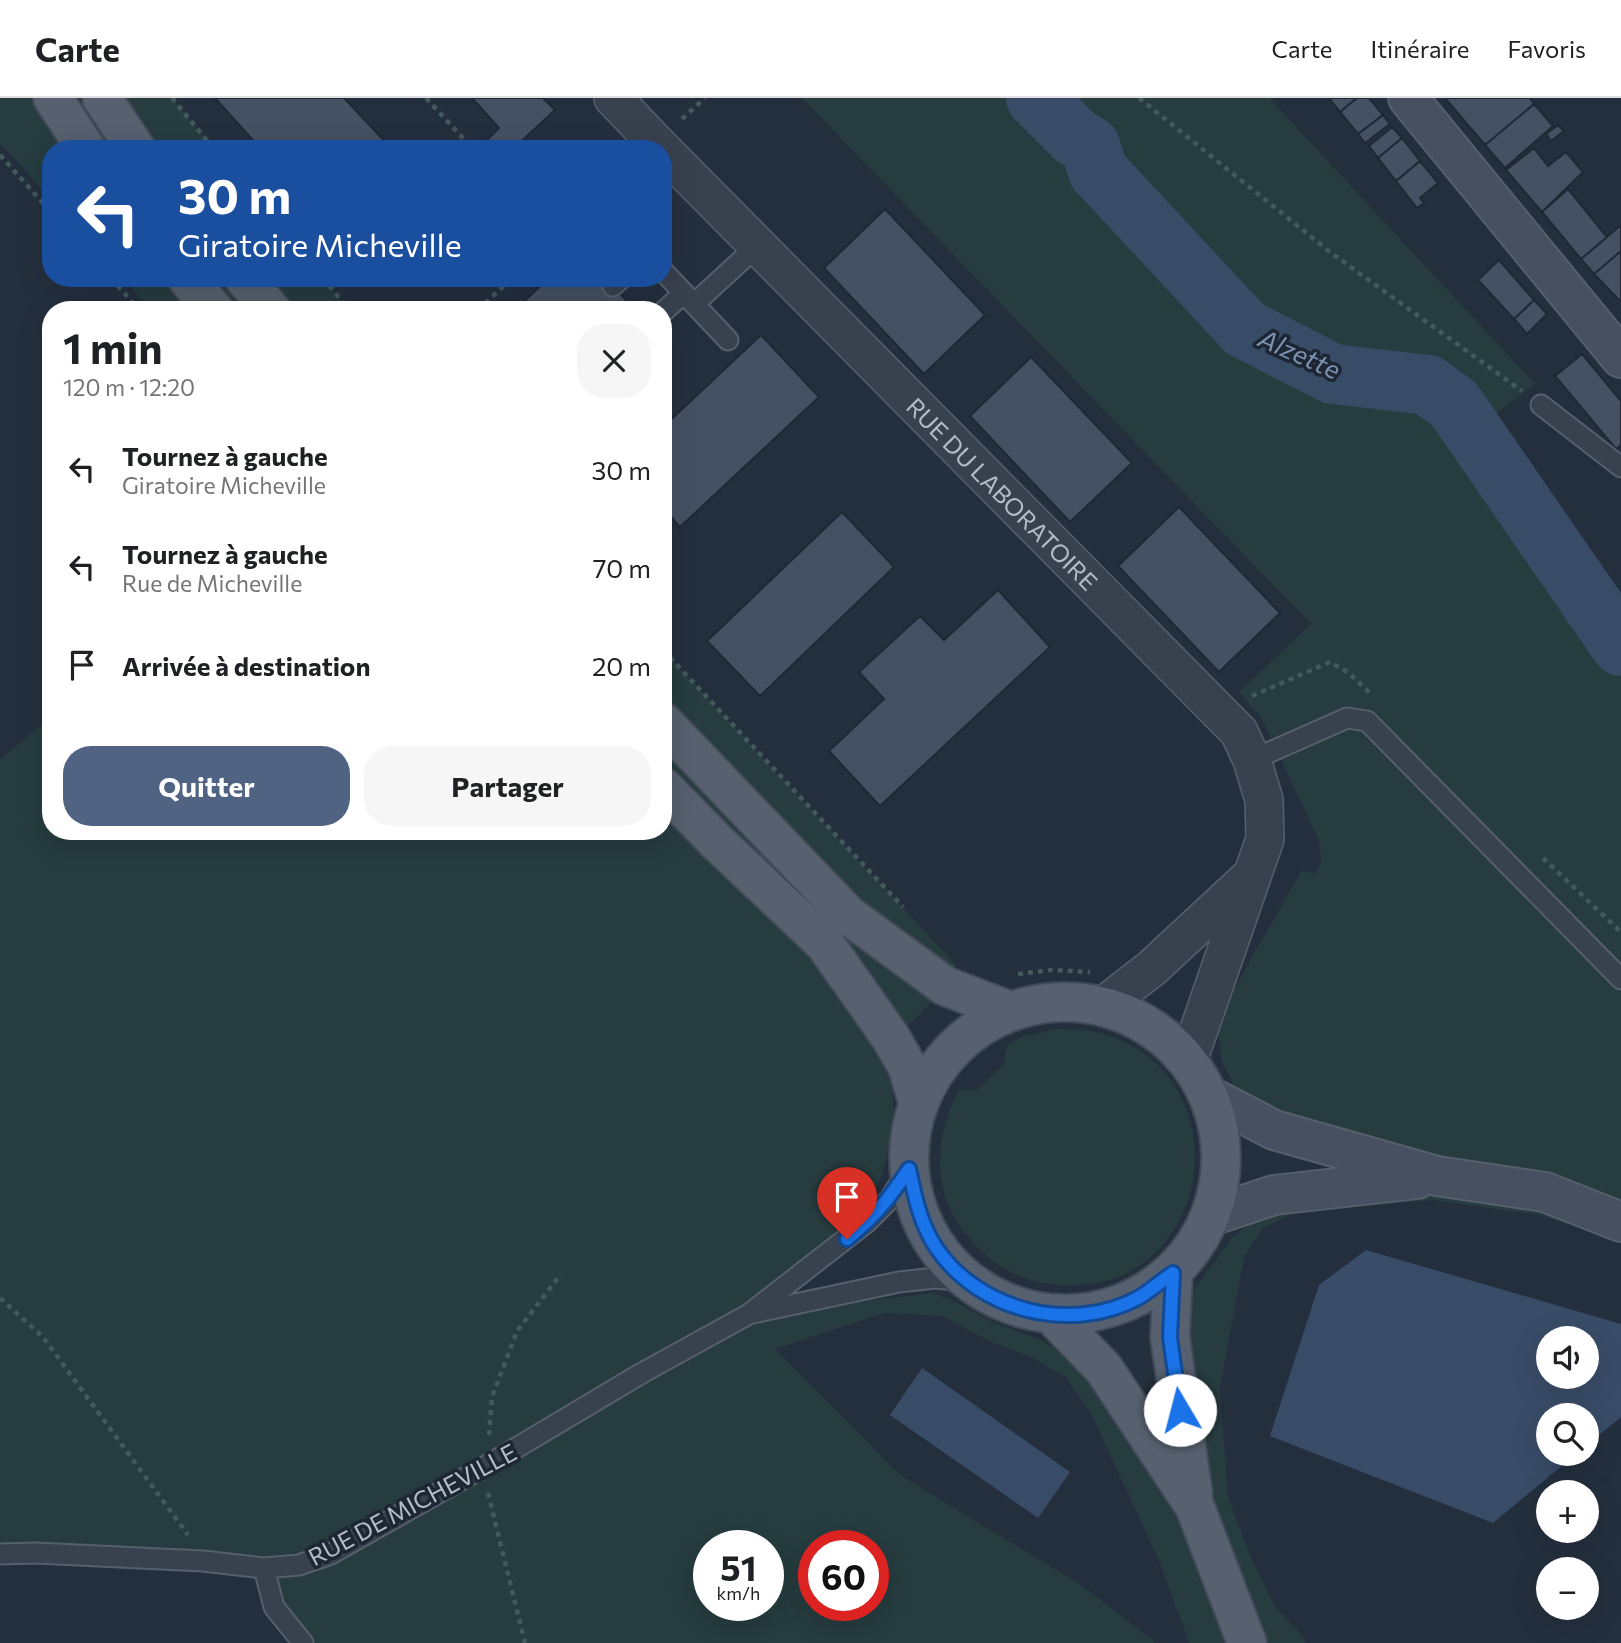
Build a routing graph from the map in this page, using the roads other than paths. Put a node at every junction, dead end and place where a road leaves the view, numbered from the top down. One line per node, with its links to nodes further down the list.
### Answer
1 (53, 98): 5 (main road)
2 (103, 98): 6 (main road)
3 (613, 98): 7 (street, RUE DU LABORATOIRE)
4 (1408, 98): 18 (main road)
5 (80, 140)
6 (130, 140)
7 (654, 140)
8 (672, 158): 9 (street, RUE DU LABORATOIRE)
9 (757, 246): 13 (lane); 22 (street, RUE DU LABORATOIRE)
10 (672, 280): 13 (lane)
11 (195, 287): 14 (main road)
12 (252, 287): 15 (main road)
13 (689, 298): 16 (lane); 17 (lane)
14 (206, 301)
15 (263, 301)
16 (672, 307)
17 (728, 340)
18 (1621, 358)
19 (1541, 405): 20 (lane)
20 (1621, 467)
21 (672, 731): 27 (main road)
22 (1252, 760): 24 (street, RUE DU LABORATOIRE); 25 (lane)
23 (672, 796): 30 (main road)
24 (1255, 872): 26 (street); 28 (street, RUE DU LABORATOIRE)
25 (1621, 979)
26 (1100, 989): 27 (main road); 28 (main road)
27 (1012, 993): 30 (main road)
28 (1188, 1060): 29 (main road)
29 (1209, 1096): 32 (main road); 33 (main road)
30 (918, 1102): 31 (main road)
31 (909, 1169): 36 (main road); 37 (lane, RUE DE MICHEVILLE)
32 (1437, 1176): 33 (main road); 34 (main road)
33 (1211, 1216): 35 (main road)
34 (1621, 1222)
35 (1173, 1273): 38 (main road); 39 (main road)
36 (968, 1281): 37 (lane, RUE DE MICHEVILLE); 38 (main road)
37 (749, 1314): 41 (lane, RUE DE MICHEVILLE)
38 (1052, 1315): 39 (main road)
39 (1195, 1507): 43 (main road)
40 (0, 1554): 41 (lane, RUE DE MICHEVILLE)
41 (264, 1568): 42 (lane)
42 (303, 1643)
43 (1247, 1643)

